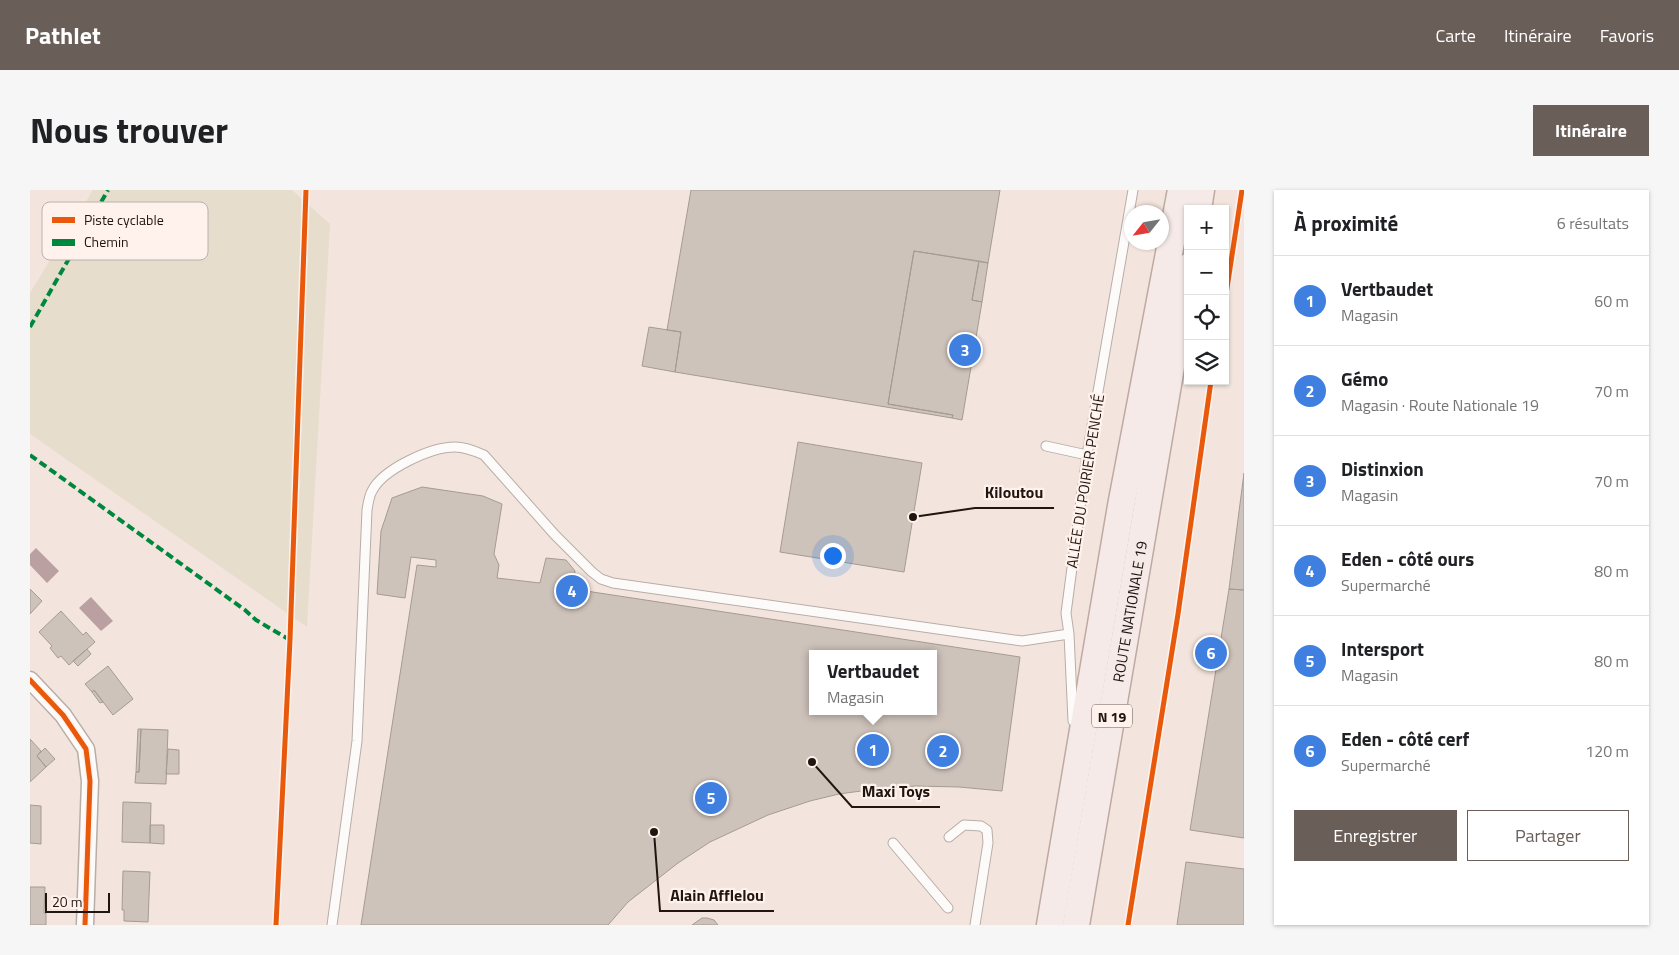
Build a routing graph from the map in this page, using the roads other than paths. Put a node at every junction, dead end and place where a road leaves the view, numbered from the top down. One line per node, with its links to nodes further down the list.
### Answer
1 (1133, 190): 7 (lane, ALLÉE DU POIRIER PENCHÉ)
2 (1180, 190): 10 (main road, N 19)
3 (1201, 190): 4 (main road)
4 (1199, 205)
5 (1184, 290): 18 (main road, ROUTE NATIONALE 19 / N 19)
6 (1046, 446): 7 (lane)
7 (1088, 454): 8 (lane, ALLÉE DU POIRIER PENCHÉ)
8 (1069, 634): 10 (lane, ALLÉE DU POIRIER PENCHÉ); 15 (lane)
9 (30, 680): 14 (street)
10 (1076, 774): 17 (main road, N 19)
11 (949, 837): 16 (lane)
12 (893, 843): 13 (lane)
13 (948, 908)
14 (85, 925)
15 (332, 925)
16 (975, 925)
17 (1050, 925)
18 (1076, 925)

